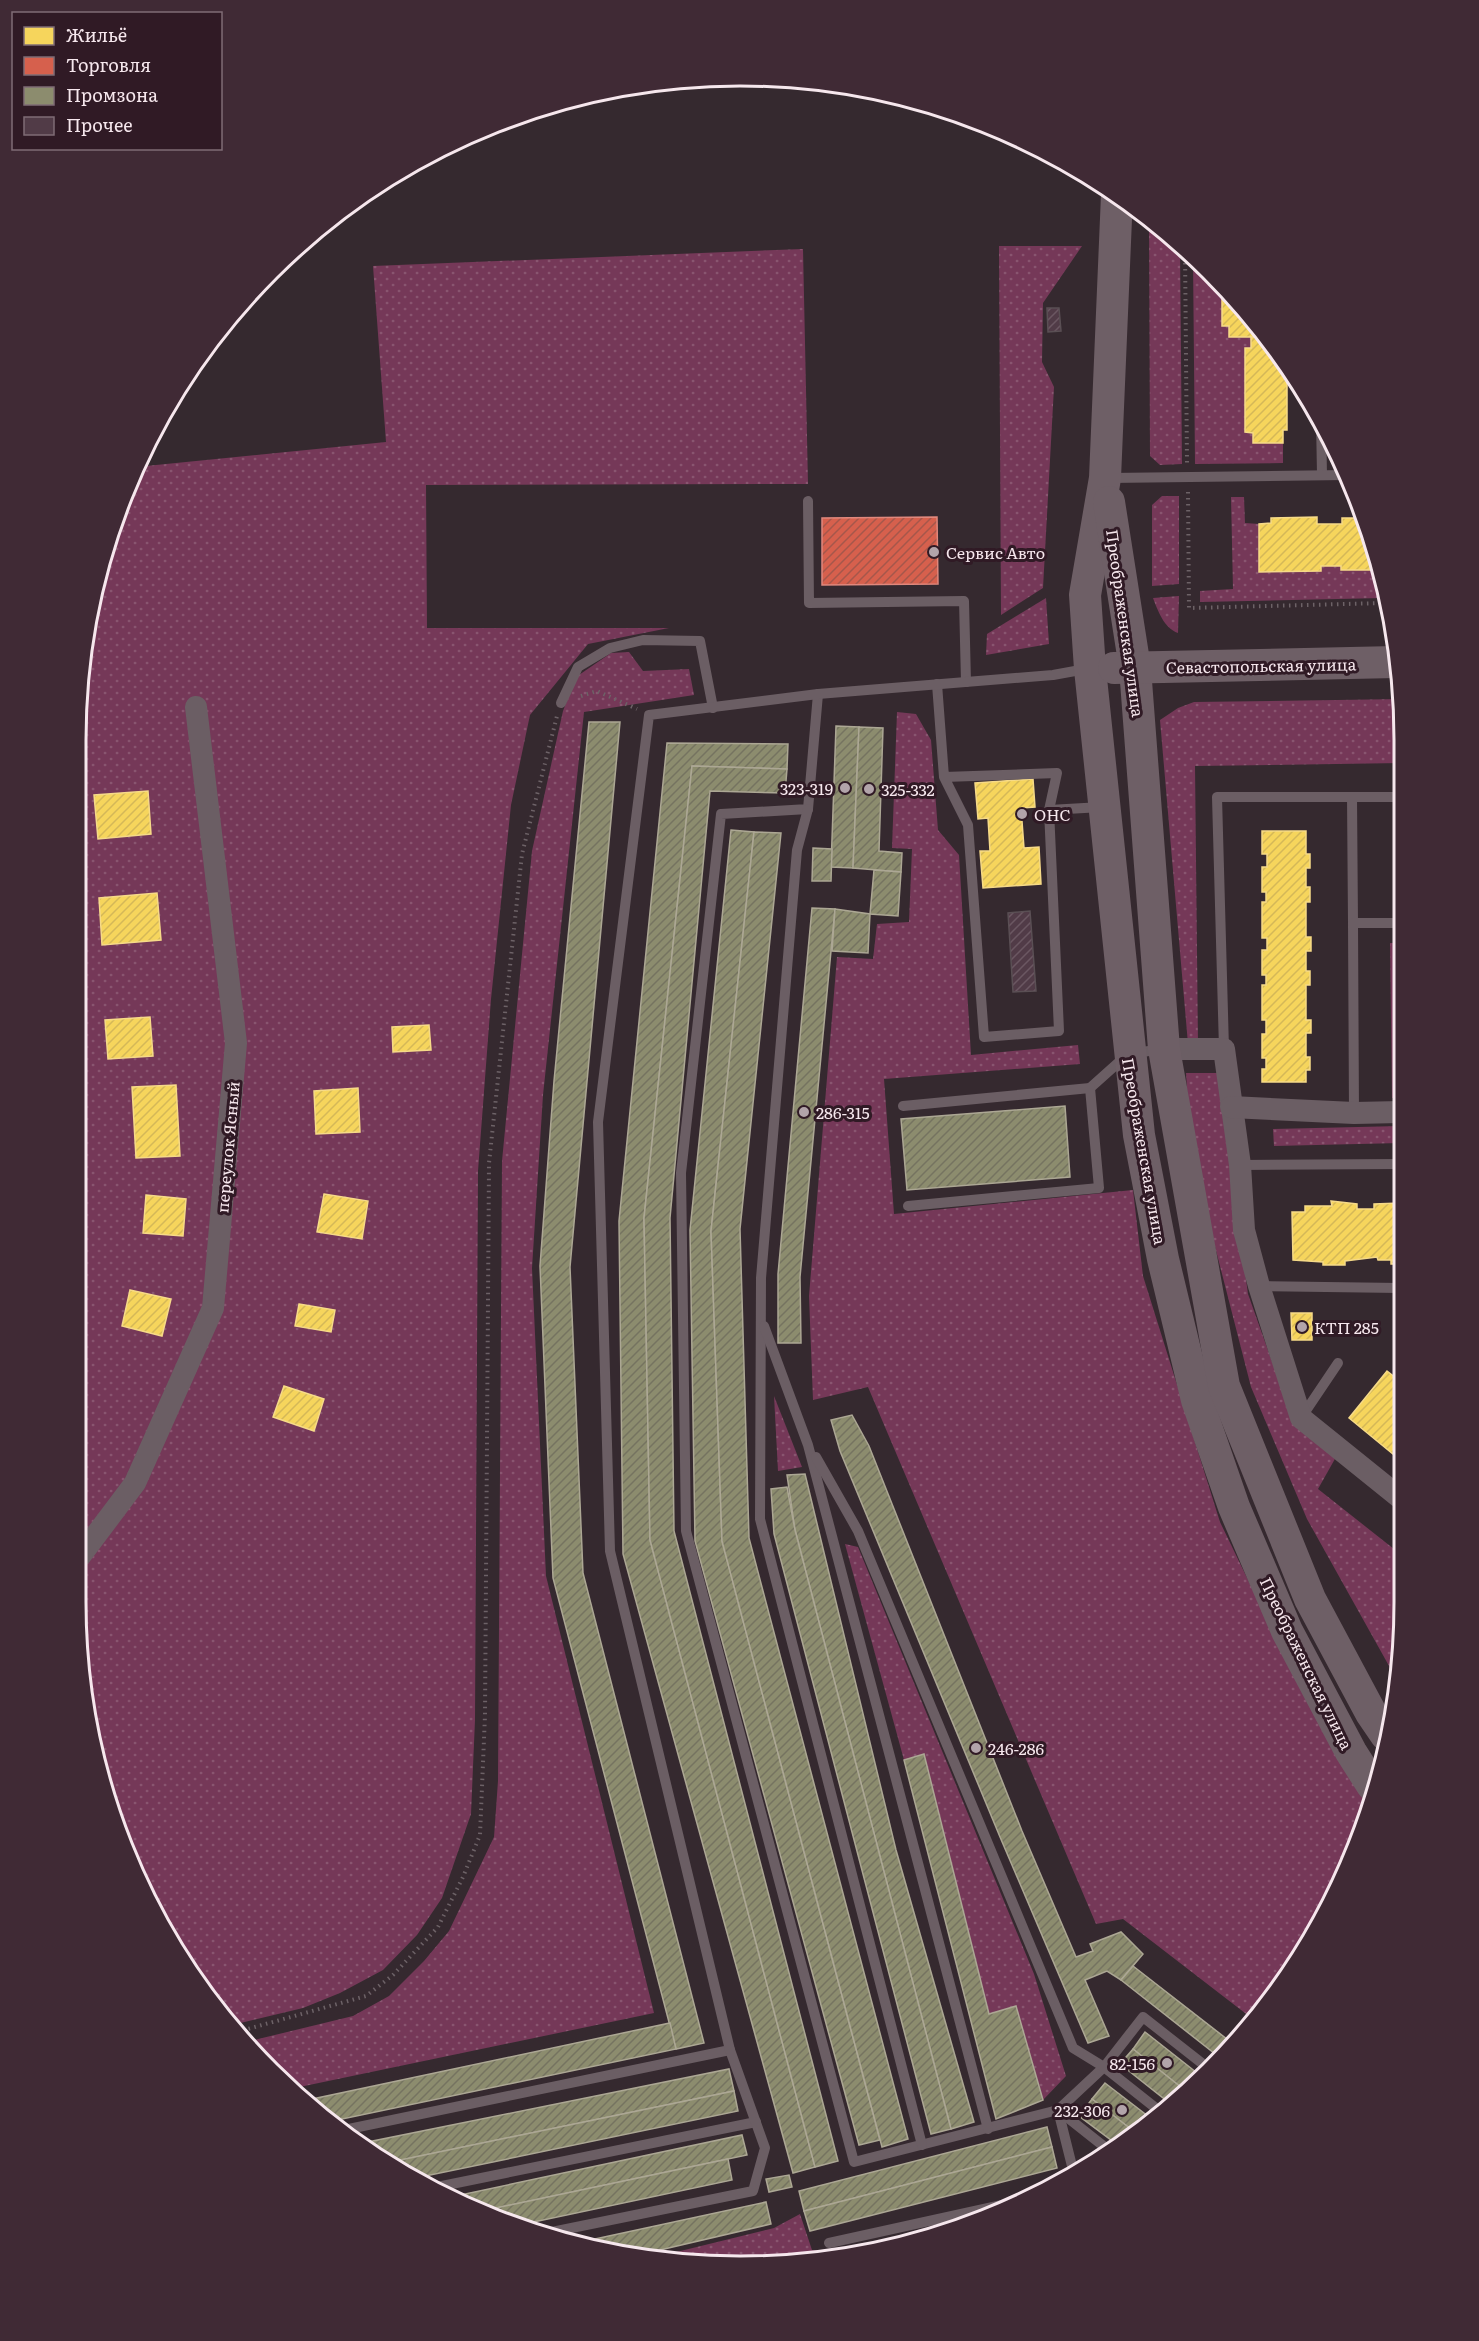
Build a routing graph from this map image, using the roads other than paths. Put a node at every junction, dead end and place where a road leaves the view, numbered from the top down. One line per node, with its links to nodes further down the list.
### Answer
1 (1117, 206): 5 (main road, Преображенская улица)
2 (1321, 441): 3 (lane)
3 (1322, 475): 4 (lane); 5 (lane)
4 (1338, 475)
5 (1105, 478): 8 (main road, Преображенская улица); 9 (main road, Преображенская улица)
6 (808, 501): 10 (lane)
7 (1389, 662): 8 (main road, Севастопольская улица)
8 (1135, 668): 9 (main road, Севастопольская улица); 24 (main road, Преображенская улица)
9 (1089, 669): 10 (lane); 19 (main road, Преображенская улица)
10 (966, 682): 11 (lane)
11 (938, 684): 12 (lane); 16 (lane)
12 (818, 694): 15 (lane); 20 (lane)
13 (561, 703): 15 (lane)
14 (196, 707): 42 (street, переулок Ясный)
15 (713, 708): 45 (lane)
16 (944, 777): 21 (lane); 21 (lane)
17 (1352, 796): 18 (lane); 22 (lane); 25 (lane)
18 (1394, 797)
19 (1104, 807): 21 (lane); 26 (main road, Преображенская улица)
20 (808, 809): 37 (lane); 53 (lane)
21 (1048, 810)
22 (1353, 923): 23 (lane); 31 (lane)
23 (1394, 923)
24 (1164, 1049): 25 (street); 26 (lane); 43 (main road, Преображенская улица)
25 (1224, 1049): 29 (street)
26 (1128, 1054): 27 (lane); 44 (main road, Преображенская улица)
27 (1089, 1088): 28 (lane); 34 (lane)
28 (903, 1106)
29 (1231, 1107): 31 (street); 33 (street)
30 (1394, 1112): 31 (street)
31 (1354, 1113)
32 (1394, 1164): 33 (lane)
33 (1240, 1165): 35 (street)
34 (908, 1206)
35 (1258, 1286): 36 (lane); 39 (street)
36 (1394, 1288)
37 (762, 1320): 40 (lane); 53 (lane)
38 (1338, 1363): 39 (lane)
39 (1301, 1419): 41 (street)
40 (808, 1445): 47 (lane); 52 (lane)
41 (1394, 1493)
42 (86, 1548)
43 (1381, 1728)
44 (1368, 1780)
45 (730, 2050): 50 (lane); 51 (lane)
46 (1202, 2064): 47 (lane)
47 (1104, 2067): 48 (lane); 49 (lane)
48 (1154, 2107)
49 (1058, 2110): 52 (lane); 54 (lane); 55 (lane)
50 (756, 2122): 56 (lane); 58 (lane)
51 (352, 2128)
52 (988, 2128): 53 (lane)
53 (922, 2145)
54 (1103, 2145)
55 (1072, 2165)
56 (445, 2185)
57 (980, 2210): 59 (lane)
58 (561, 2230)
59 (829, 2243)

